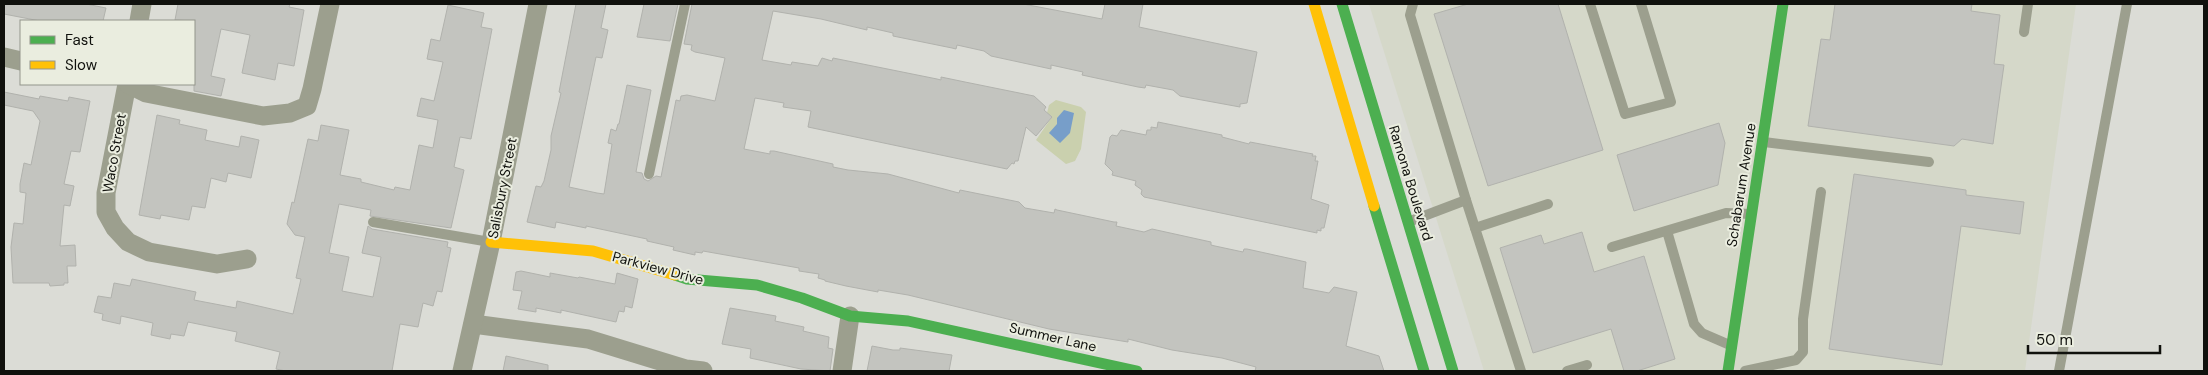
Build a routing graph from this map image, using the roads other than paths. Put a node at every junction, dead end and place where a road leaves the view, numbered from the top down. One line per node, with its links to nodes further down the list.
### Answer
1 (142, 4): 13 (street)
2 (330, 4): 18 (street)
3 (538, 4): 30 (street, Salisbury Street)
4 (685, 4): 21 (lane)
5 (1314, 4): 42 (street)
6 (1342, 4): 27 (street, Ramona Boulevard)
7 (1413, 4): 23 (lane)
8 (1590, 4): 9 (lane)
9 (1640, 4)
10 (1783, 4): 19 (street, Schabarum Avenue)
11 (2028, 4): 14 (lane)
12 (2127, 4): 48 (lane)
13 (139, 20)
14 (2024, 32)
15 (4, 57): 16 (street)
16 (20, 61)
17 (127, 85): 32 (street, Waco Street)
18 (129, 85)
19 (1763, 142): 20 (lane); 25 (street, Schabarum Avenue)
20 (1929, 162)
21 (649, 174)
22 (1821, 192): 47 (lane)
23 (1466, 200): 27 (lane); 28 (lane)
24 (1548, 204): 28 (lane)
25 (1752, 214): 29 (lane); 36 (street, Schabarum Avenue)
26 (373, 222): 30 (lane)
27 (1406, 222): 43 (street, Ramona Boulevard)
28 (1475, 228): 44 (lane)
29 (1667, 231): 31 (lane); 36 (lane)
30 (491, 242): 33 (street, Parkview Drive); 34 (street, Salisbury Street)
31 (1612, 247)
32 (248, 259)
33 (850, 316): 35 (street, Parkview Drive); 40 (street)
34 (473, 324): 38 (street, Salisbury Street); 39 (street)
35 (962, 332): 41 (street, Summer Lane)
36 (1732, 346): 46 (street, Schabarum Avenue)
37 (1587, 364): 45 (lane)
38 (462, 371)
39 (703, 371)
40 (842, 371)
41 (1137, 371)
42 (1424, 371)
43 (1453, 371)
44 (1521, 371)
45 (1567, 371)
46 (1728, 371)
47 (1745, 371)
48 (2059, 371)

